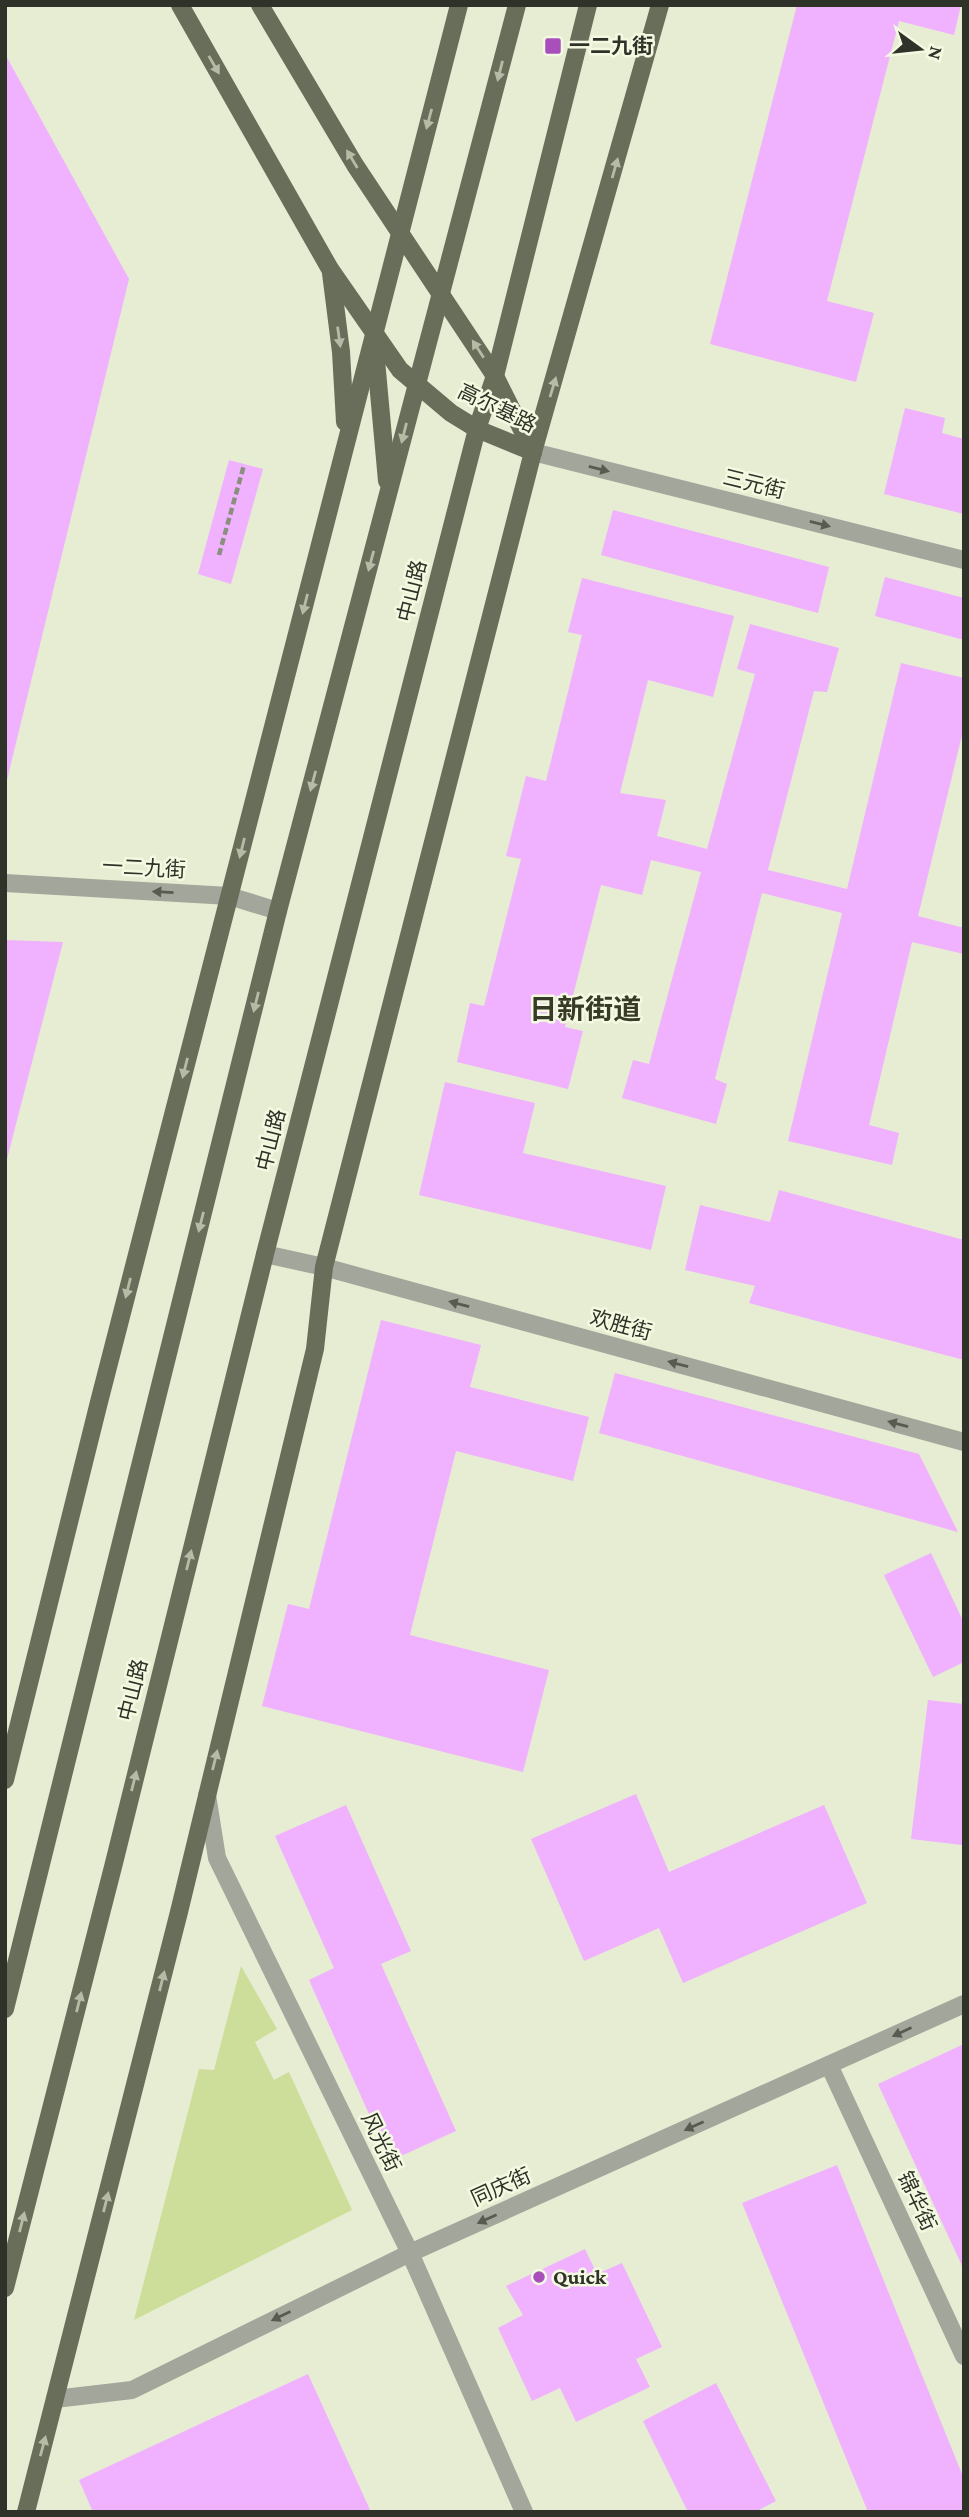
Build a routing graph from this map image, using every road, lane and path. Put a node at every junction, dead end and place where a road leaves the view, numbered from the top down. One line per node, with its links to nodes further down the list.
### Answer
1 (180, 5): 8 (main road, 高尔基路, one-way to 8)
2 (260, 5): 7 (main road, 高尔基路, one-way to 2)
3 (459, 5): 7 (main road, one-way to 7)
4 (517, 5): 9 (main road, one-way to 9)
5 (588, 5): 11 (main road, 中山路)
6 (660, 5): 15 (main road, one-way to 6)
7 (399, 234): 9 (main road, 高尔基路); 10 (main road)
8 (330, 269): 10 (main road, 高尔基路); 14 (main road, one-way to 14)
9 (442, 294): 11 (main road, 高尔基路, one-way to 9); 12 (main road)
10 (373, 333): 12 (main road, 高尔基路); 14 (main road); 17 (main road)
11 (495, 376): 13 (main road, 中山路); 15 (main road, 高尔基路)
12 (416, 386): 13 (main road, 高尔基路); 17 (main road, one-way to 17)
13 (477, 429): 15 (main road, 高尔基路); 23 (main road, 中山路)
14 (346, 443): 21 (main road, one-way to 21)
15 (533, 452): 19 (street, 三元街, one-way to 19); 24 (main road)
16 (244, 465): 18 (path)
17 (388, 495): 22 (main road, one-way to 22)
18 (219, 555)
19 (964, 560)
20 (5, 883): 21 (street, 一二九街, one-way to 20)
21 (229, 896): 22 (street, 一二九街); 26 (main road, one-way to 26)
22 (278, 911): 29 (main road, one-way to 29)
23 (265, 1254): 24 (street, 欢胜街); 32 (main road, 中山路, one-way to 23)
24 (324, 1267): 25 (street, 欢胜街, one-way to 24); 27 (main road, one-way to 24)
25 (964, 1442)
26 (5, 1780)
27 (207, 1792): 31 (street, 风光街); 34 (main road, one-way to 27)
28 (964, 2004): 30 (street, 同庆街, one-way to 30)
29 (5, 2009)
30 (829, 2065): 31 (street, 同庆街, one-way to 31); 33 (street, 锦华街)
31 (410, 2253): 34 (street, 同庆街, one-way to 34); 36 (street, 风光街)
32 (5, 2288)
33 (964, 2356)
34 (55, 2399): 35 (main road, one-way to 34)
35 (26, 2512)
36 (524, 2512)

